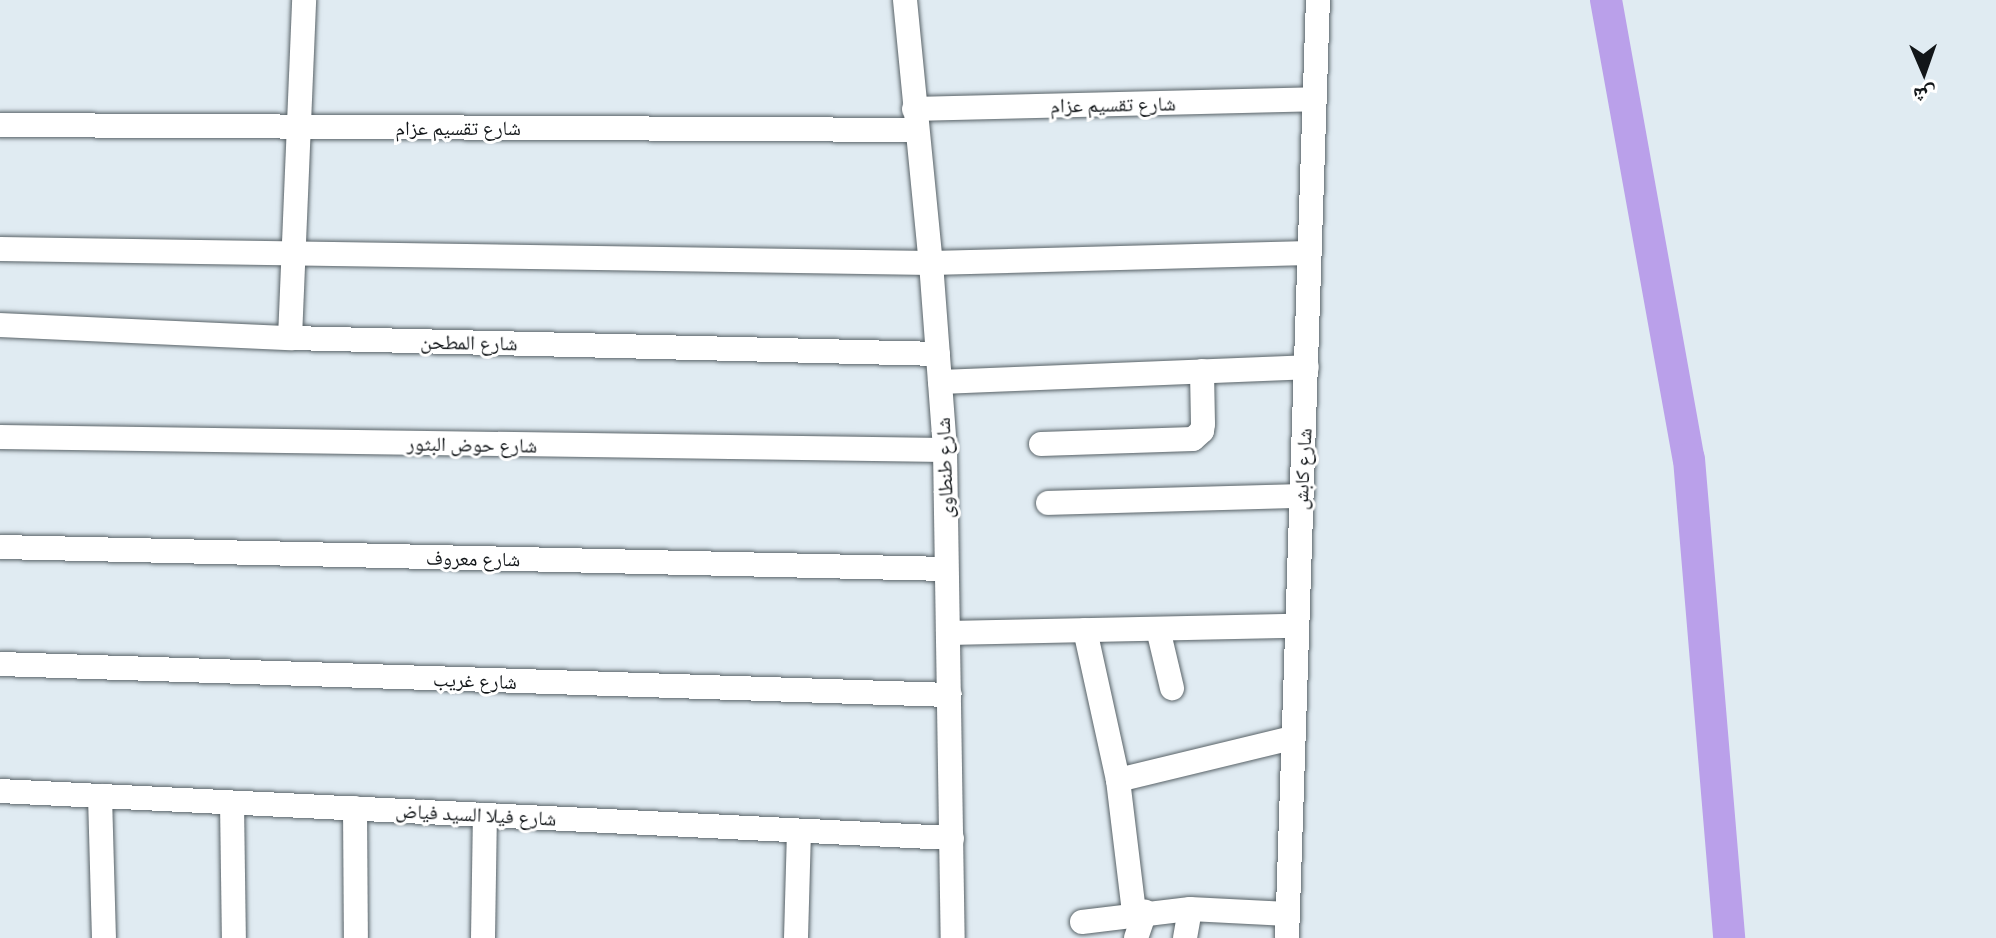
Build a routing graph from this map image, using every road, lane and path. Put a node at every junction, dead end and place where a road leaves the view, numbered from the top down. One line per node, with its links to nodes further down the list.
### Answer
1 (304, 0): 7 (street)
2 (905, 0): 5 (street, شارع طنطاوى)
3 (1318, 0): 4 (street, شارع كابش)
4 (1313, 99): 5 (street, شارع تقسيم عزام); 10 (street, شارع كابش)
5 (915, 119): 7 (street, شارع تقسيم عزام); 11 (street, شارع طنطاوى)
6 (0, 125): 7 (street, شارع تقسيم عزام)
7 (299, 126): 9 (street)
8 (0, 249): 9 (street)
9 (294, 253): 11 (street); 13 (street)
10 (1309, 253): 11 (street); 15 (street, شارع كابش)
11 (931, 263): 14 (street, شارع طنطاوى)
12 (0, 325): 13 (street, شارع المطحن)
13 (290, 338): 14 (street, شارع المطحن)
14 (938, 354): 17 (street, شارع طنطاوى)
15 (1307, 367): 16 (street); 21 (street, شارع كابش)
16 (1202, 371): 17 (street); 19 (street)
17 (940, 382): 20 (street, شارع طنطاوى)
18 (0, 437): 20 (street, شارع حوض البثور)
19 (1041, 444)
20 (945, 450): 24 (street, شارع طنطاوى)
21 (1300, 496): 22 (street); 25 (street, شارع كابش)
22 (1048, 503)
23 (0, 547): 24 (street, شارع معروف)
24 (946, 569): 28 (street, شارع طنطاوى)
25 (1295, 626): 26 (street); 32 (street, شارع كابش)
26 (1158, 629): 27 (street); 30 (street)
27 (1085, 630): 28 (street); 33 (street)
28 (948, 633): 31 (street, شارع طنطاوى)
29 (0, 664): 31 (street, شارع غريب)
30 (1172, 688)
31 (949, 695): 40 (street, شارع طنطاوى)
32 (1291, 738): 33 (street); 44 (street, شارع كابش)
33 (1118, 780): 42 (street)
34 (0, 791): 35 (street, شارع فيلا السيد فياض)
35 (100, 796): 36 (street, شارع فيلا السيد فياض); 45 (street)
36 (232, 803): 37 (street, شارع فيلا السيد فياض); 46 (street)
37 (355, 808): 38 (street, شارع فيلا السيد فياض); 47 (street)
38 (485, 815): 39 (street, شارع فيلا السيد فياض); 48 (street)
39 (799, 831): 40 (street, شارع فيلا السيد فياض); 49 (street)
40 (952, 838): 50 (street, شارع طنطاوى)
41 (1190, 909): 42 (street); 44 (street); 52 (street)
42 (1140, 913): 43 (street); 51 (street)
43 (1082, 922)
44 (1287, 926)
45 (104, 938)
46 (234, 938)
47 (356, 938)
48 (483, 938)
49 (796, 938)
50 (953, 938)
51 (1136, 938)
52 (1185, 938)

